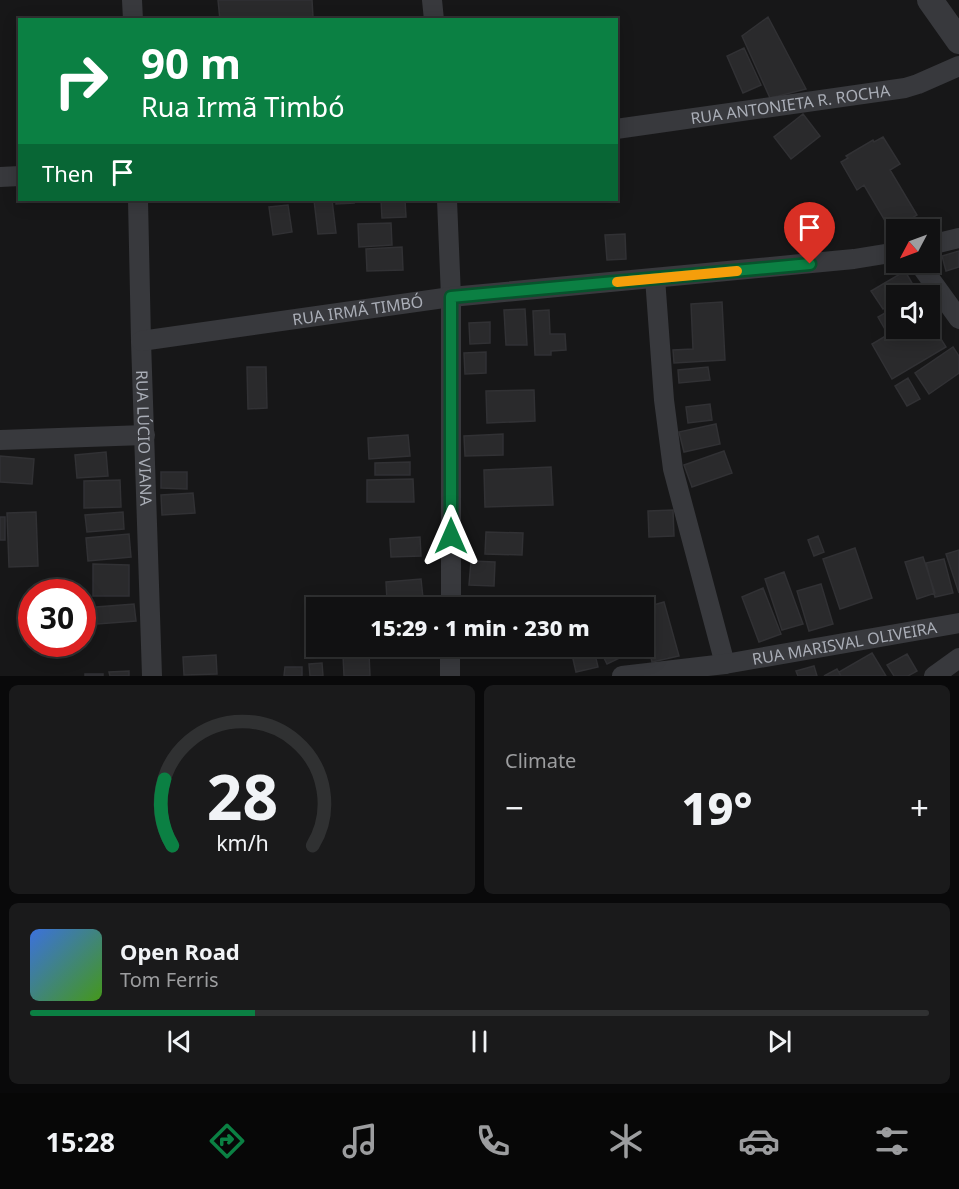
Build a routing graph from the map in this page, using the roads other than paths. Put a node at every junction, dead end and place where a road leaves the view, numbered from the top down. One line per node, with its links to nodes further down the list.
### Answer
1 (132, 0): 4 (street)
2 (432, 0): 5 (street)
3 (930, 0): 6 (street)
4 (133, 18)
5 (434, 18)
6 (959, 41)
7 (959, 66): 8 (street, RUA ANTONIETA R. ROCHA)
8 (618, 129)
9 (18, 176): 10 (street)
10 (0, 177)
11 (138, 201): 20 (street, RUA LÚCIO VIANA)
12 (447, 201): 18 (street)
13 (959, 238): 14 (street)
14 (940, 243)
15 (886, 254): 17 (street, RUA IRMÃ TIMBÓ)
16 (926, 273): 19 (street)
17 (655, 278): 18 (street, RUA IRMÃ TIMBÓ); 26 (street)
18 (451, 297): 20 (street, RUA IRMÃ TIMBÓ); 23 (street)
19 (959, 319)
20 (141, 342): 21 (street, RUA LÚCIO VIANA)
21 (145, 435): 22 (street); 27 (street, RUA LÚCIO VIANA)
22 (0, 440)
23 (451, 597)
24 (959, 623): 26 (street, RUA MARISVAL OLIVEIRA)
25 (450, 657): 28 (street)
26 (725, 664): 29 (street, RUA MARISVAL OLIVEIRA)
27 (152, 676)
28 (450, 676)
29 (622, 676)

